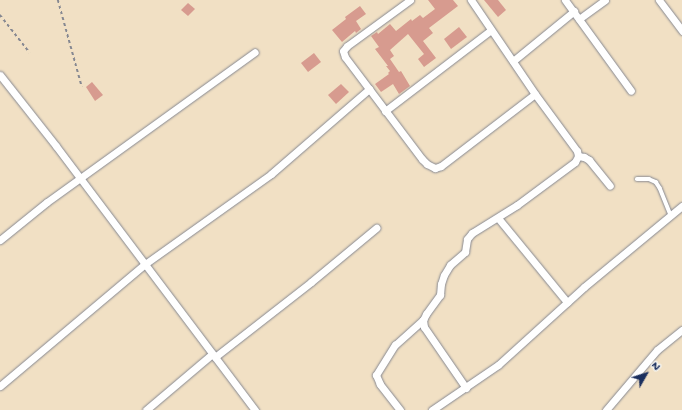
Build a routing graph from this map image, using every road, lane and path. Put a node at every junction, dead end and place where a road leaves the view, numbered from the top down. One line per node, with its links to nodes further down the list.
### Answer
1 (58, 0): 16 (path)
2 (410, 0): 17 (street)
3 (471, 0): 11 (street)
4 (566, 0): 7 (street)
5 (605, 0): 9 (street)
6 (659, 0): 10 (street)
7 (574, 11): 9 (street); 14 (street)
8 (0, 15): 13 (path)
9 (579, 18): 18 (street)
10 (681, 28)
11 (491, 30): 14 (street); 20 (street)
12 (255, 52): 22 (street)
13 (30, 53)
14 (513, 61): 19 (street)
15 (0, 75): 22 (street)
16 (82, 87)
17 (369, 89): 20 (street); 30 (street)
18 (631, 91)
19 (535, 94): 20 (street); 21 (street)
20 (385, 111)
21 (578, 156): 24 (street); 27 (street)
22 (80, 178): 29 (street); 30 (street)
23 (637, 179): 26 (lane)
24 (610, 186)
25 (682, 206): 26 (street)
26 (672, 216): 31 (street)
27 (498, 218): 31 (street); 32 (street)
28 (376, 228): 34 (street)
29 (0, 240)
30 (145, 264): 34 (street); 35 (street)
31 (566, 302): 36 (street)
32 (423, 320): 36 (street); 40 (street)
33 (682, 330): 41 (street)
34 (213, 355): 38 (street); 39 (street)
35 (0, 386)
36 (466, 388): 37 (street)
37 (435, 409)
38 (146, 410)
39 (255, 410)
40 (400, 410)
41 (606, 410)

